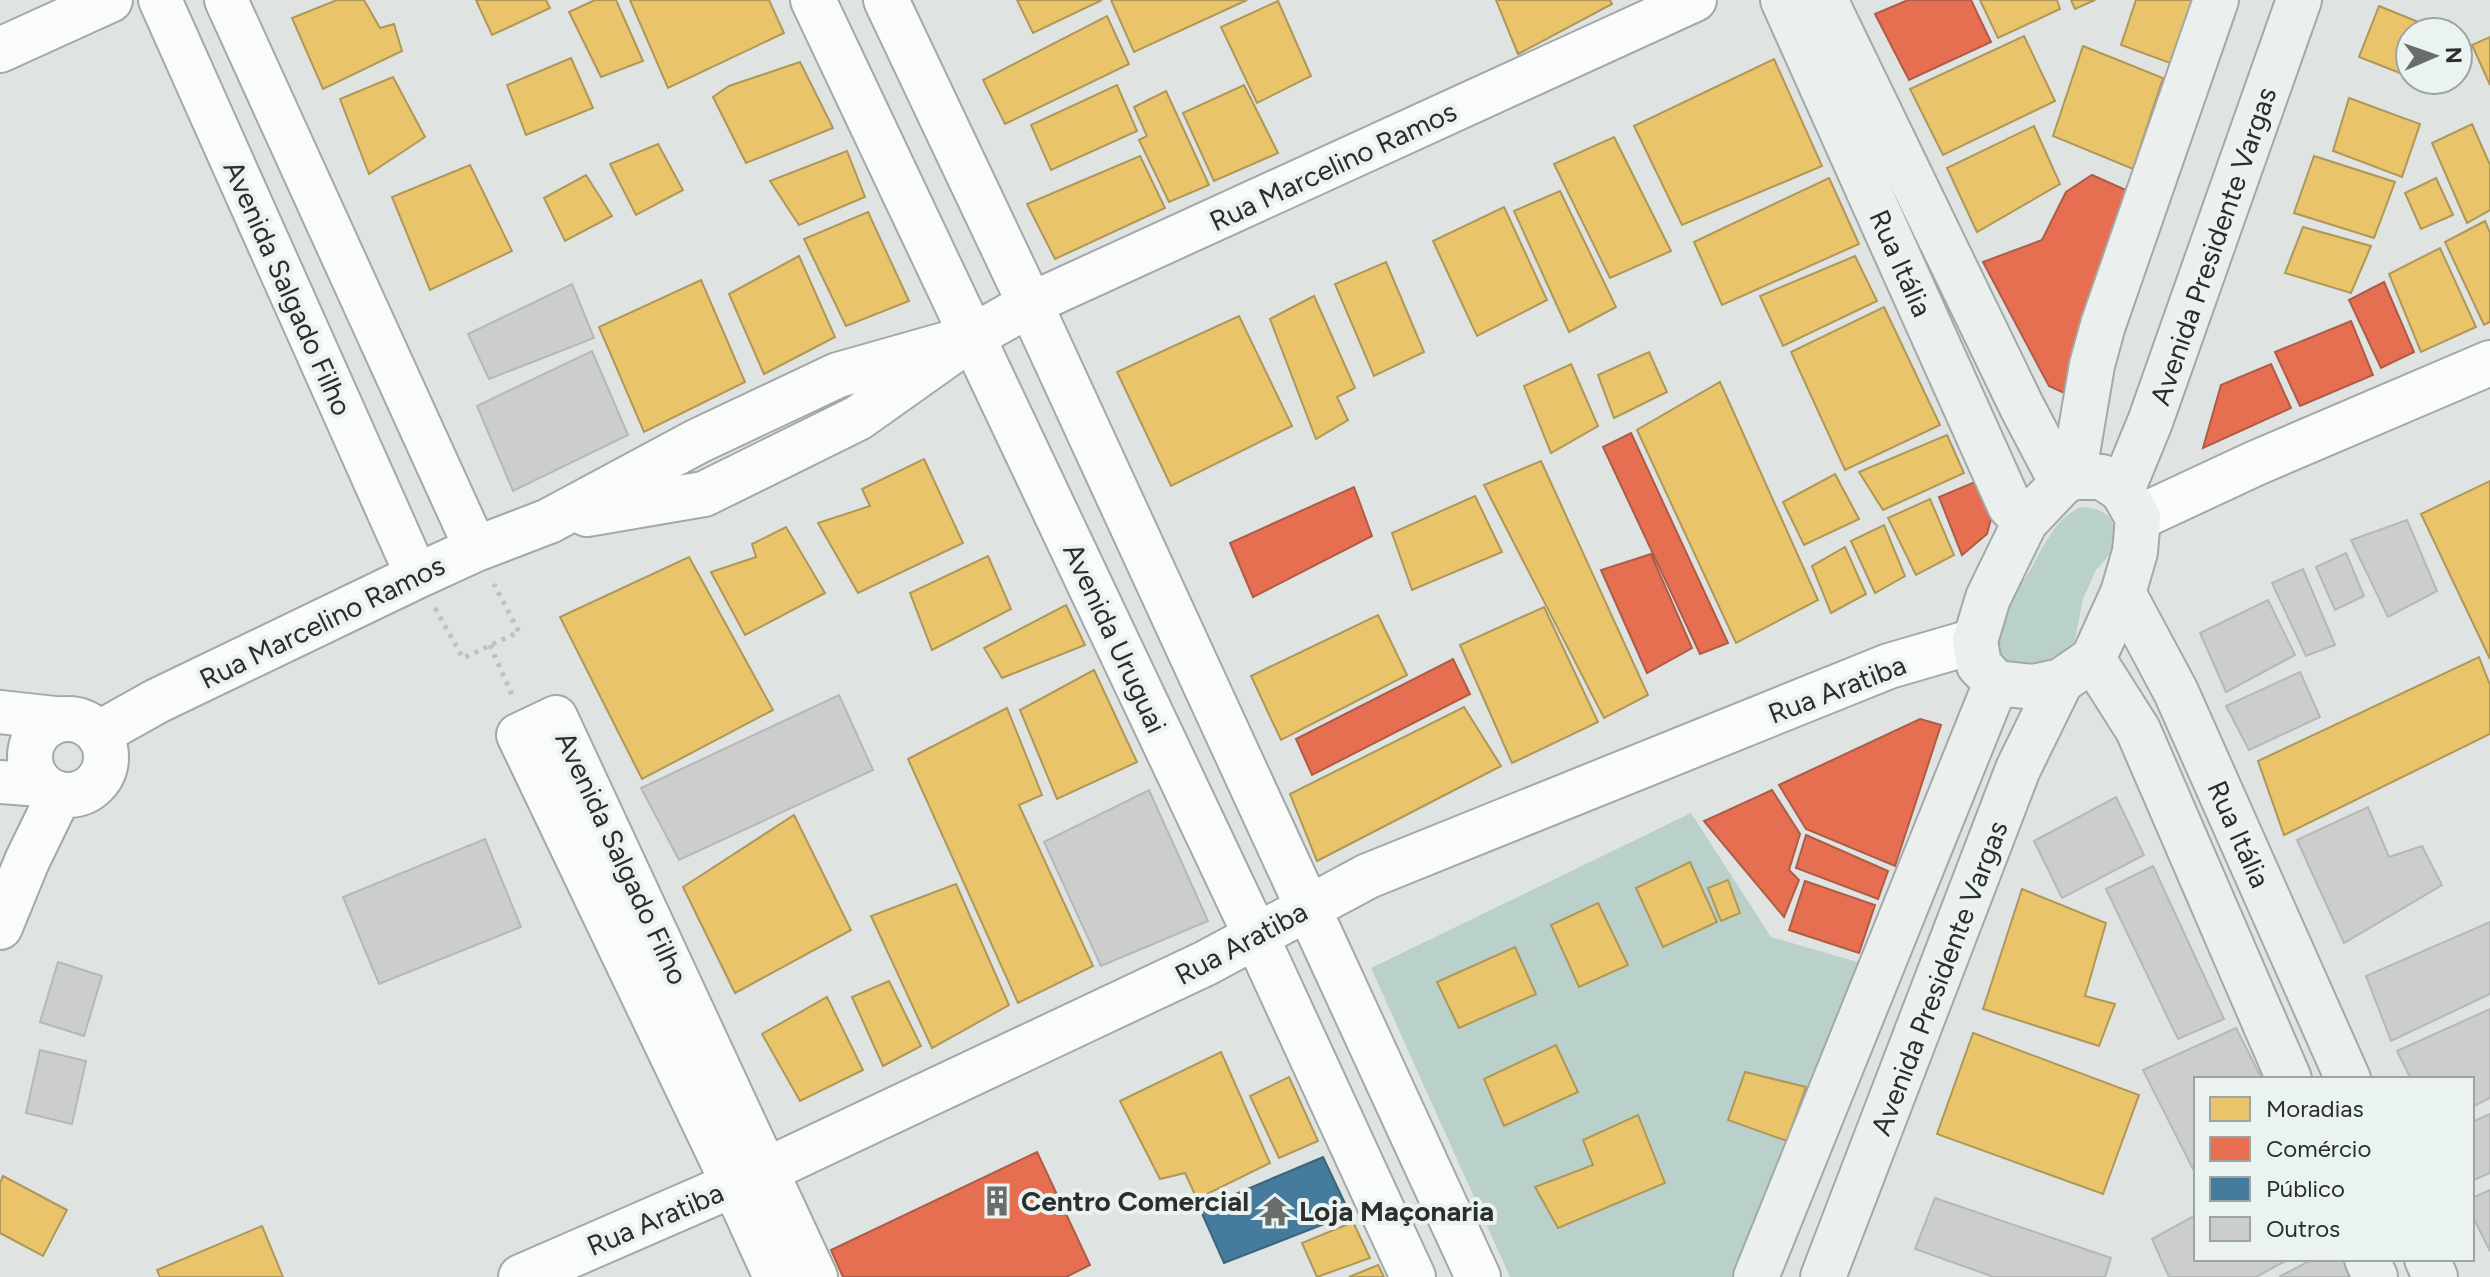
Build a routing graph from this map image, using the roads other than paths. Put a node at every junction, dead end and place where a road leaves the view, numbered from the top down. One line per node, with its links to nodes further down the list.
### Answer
1 (110, 0): 11 (street)
2 (160, 0): 22 (street, Avenida Salgado Filho)
3 (226, 0): 21 (street)
4 (813, 0): 13 (street, Avenida Uruguai)
5 (886, 0): 12 (street)
6 (1695, 0): 12 (street, Rua Marcelino Ramos)
7 (1783, 0): 20 (main road, Rua Itália)
8 (1825, 0): 17 (main road, Rua Itália)
9 (2216, 0): 17 (main road)
10 (2299, 0): 18 (main road, Avenida Presidente Vargas)
11 (0, 50)
12 (1030, 304): 13 (street, Rua Marcelino Ramos); 30 (street)
13 (972, 337): 15 (street, Rua Marcelino Ramos); 16 (street, Rua Marcelino Ramos); 32 (street, Avenida Uruguai)
14 (2490, 363): 18 (street)
15 (838, 375): 16 (street); 19 (street, Rua Marcelino Ramos)
16 (858, 418): 19 (street, Rua Marcelino Ramos)
17 (2068, 480): 18 (main road); 20 (main road)
18 (2130, 504): 23 (main road, Avenida Presidente Vargas)
19 (549, 521): 21 (street, Rua Marcelino Ramos)
20 (2025, 522): 24 (main road)
21 (476, 549): 22 (street, Rua Marcelino Ramos)
22 (417, 576): 28 (street, Rua Marcelino Ramos)
23 (2123, 593): 25 (main road, Avenida Presidente Vargas); 34 (main road, Rua Itália)
24 (1975, 641): 26 (main road); 30 (street, Rua Aratiba)
25 (2077, 670): 26 (main road); 33 (main road, Rua Itália); 42 (main road, Avenida Presidente Vargas)
26 (1996, 683): 41 (main road, Avenida Presidente Vargas)
27 (0, 712): 28 (street)
28 (81, 726): 29 (street); 29 (street)
29 (33, 787): 31 (street)
30 (1307, 909): 32 (street, Rua Aratiba); 40 (street)
31 (0, 927)
32 (1256, 936): 35 (street, Rua Aratiba); 39 (street, Avenida Uruguai)
33 (2288, 1077)
34 (2347, 1077)
35 (750, 1178): 35 (street, Avenida Salgado Filho); 36 (street, Rua Aratiba); 37 (street, Avenida Salgado Filho); 38 (street, Avenida Salgado Filho)
36 (521, 1277)
37 (775, 1277)
38 (816, 1277)
39 (1413, 1277)
40 (1478, 1277)
41 (1756, 1277)
42 (1823, 1277)

